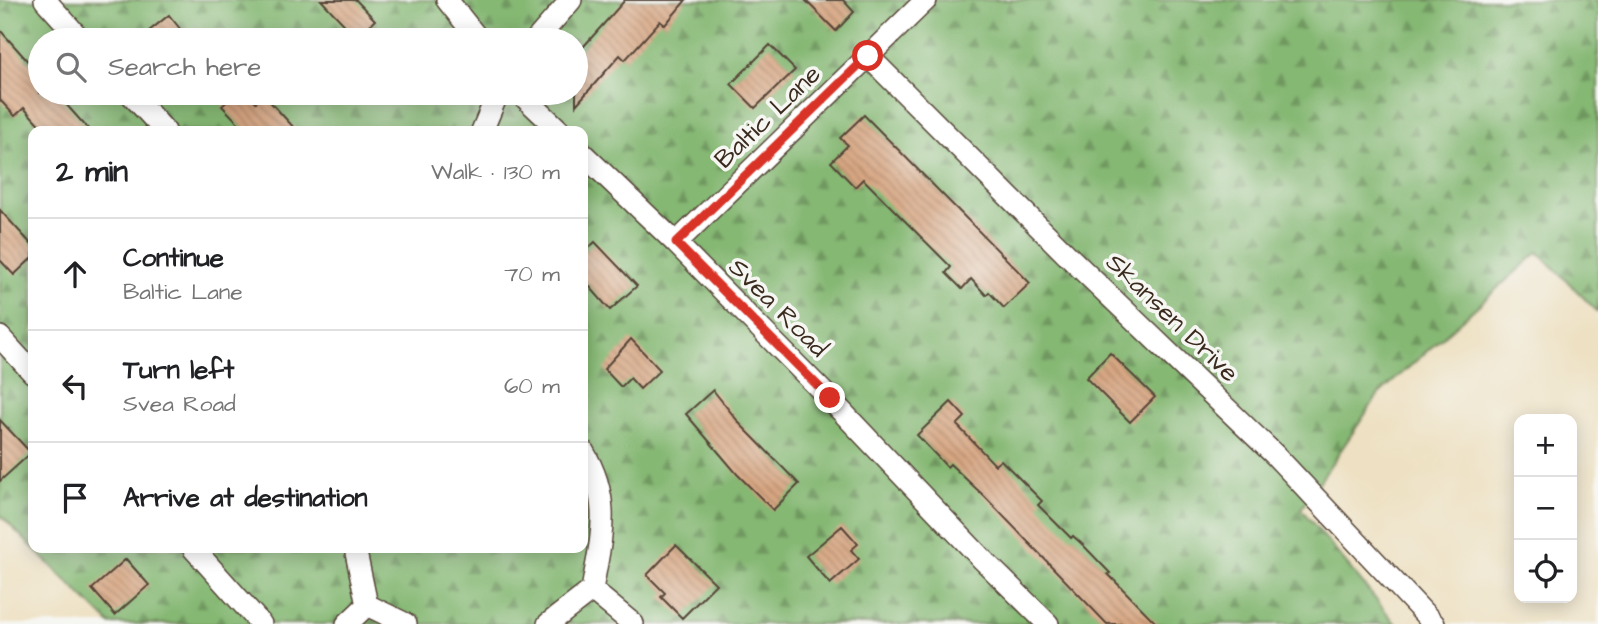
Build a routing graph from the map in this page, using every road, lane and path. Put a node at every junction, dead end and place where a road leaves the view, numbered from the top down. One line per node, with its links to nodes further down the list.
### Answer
1 (44, 0): 5 (street)
2 (447, 0): 6 (street)
3 (571, 0): 7 (street)
4 (926, 0): 8 (street, Baltic Lane)
5 (70, 28)
6 (470, 28)
7 (546, 28)
8 (868, 56): 16 (street, Baltic Lane); 30 (street, Skansen Drive)
9 (141, 105): 12 (street)
10 (493, 105): 13 (street)
11 (533, 105): 14 (street)
12 (160, 126)
13 (484, 126)
14 (555, 126)
15 (588, 158): 16 (street, Svea Road)
16 (676, 243): 29 (street, Svea Road)
17 (0, 337): 18 (street)
18 (28, 368)
19 (588, 460): 22 (street)
20 (197, 553): 24 (street)
21 (356, 553): 23 (street)
22 (592, 590): 27 (street); 28 (street)
23 (367, 605): 25 (street); 26 (street)
24 (261, 624)
25 (347, 624)
26 (406, 624)
27 (548, 624)
28 (633, 624)
29 (1048, 624)
30 (1434, 624)

